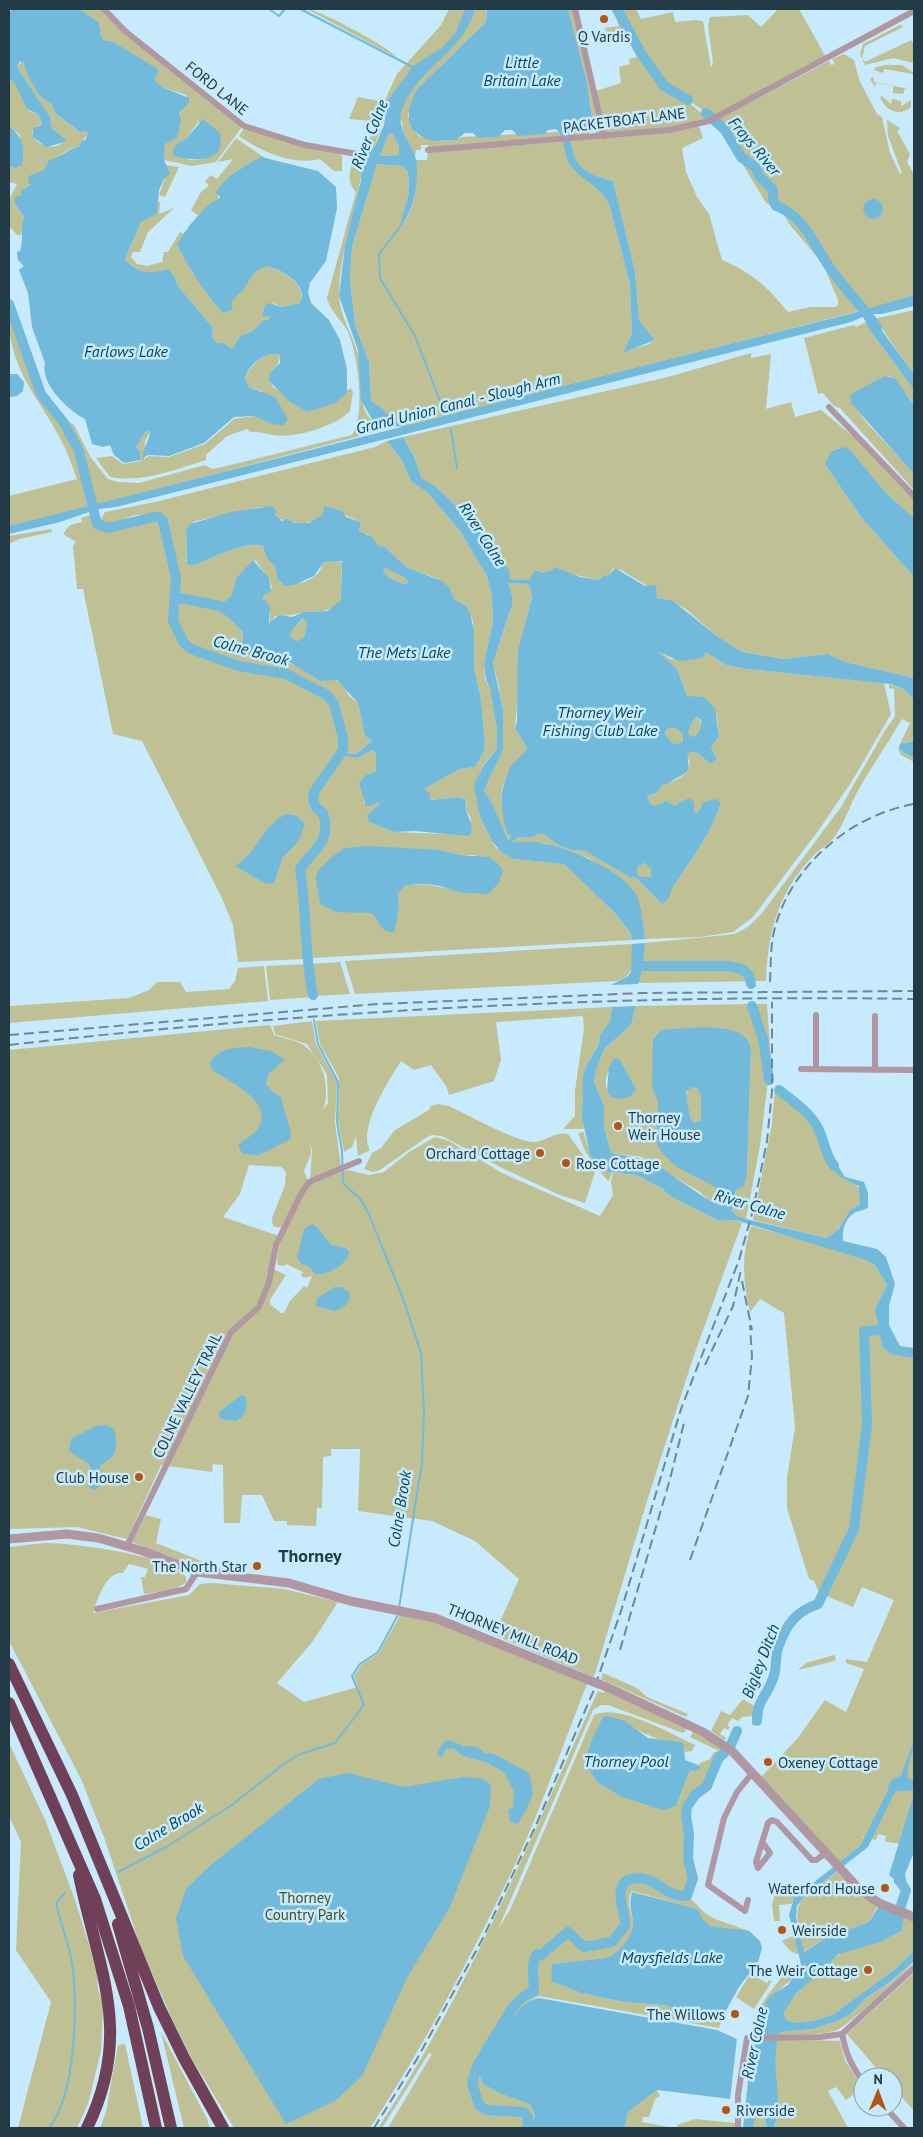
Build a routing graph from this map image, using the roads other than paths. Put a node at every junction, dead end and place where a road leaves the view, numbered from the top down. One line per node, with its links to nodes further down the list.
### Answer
1 (104, 9): 6 (street, FORD LANE)
2 (575, 9): 4 (street)
3 (914, 11): 4 (street, PACKETBOAT LANE)
4 (604, 136): 5 (street, PACKETBOAT LANE)
5 (428, 150)
6 (363, 154)
7 (829, 407): 8 (street)
8 (914, 496)
9 (816, 1015): 12 (street)
10 (876, 1016): 13 (street)
11 (802, 1069): 12 (street)
12 (816, 1069): 13 (street)
13 (875, 1070): 14 (street)
14 (914, 1070)
15 (359, 1162): 17 (street, COLNE VALLEY TRAIL)
16 (9, 1539): 17 (street, THORNEY MILL ROAD)
17 (127, 1545): 18 (street, THORNEY MILL ROAD)
18 (197, 1572): 19 (street); 22 (street, THORNEY MILL ROAD, bridge)
19 (97, 1609)
20 (9, 1664): 26 (highway)
21 (9, 1704): 24 (highway)
22 (753, 1772): 25 (street, THORNEY MILL ROAD); 27 (street)
23 (763, 1842): 25 (street)
24 (74, 1853): 34 (highway); 35 (highway)
25 (829, 1857): 28 (street, THORNEY MILL ROAD)
26 (110, 1890): 33 (highway); 36 (highway)
27 (748, 1900)
28 (910, 1915)
29 (914, 1968): 30 (street)
30 (842, 2034): 31 (street); 37 (street)
31 (853, 2069)
32 (894, 2117): 38 (street)
33 (223, 2127)
34 (87, 2128)
35 (156, 2128)
36 (171, 2128)
37 (738, 2128)
38 (904, 2128)

